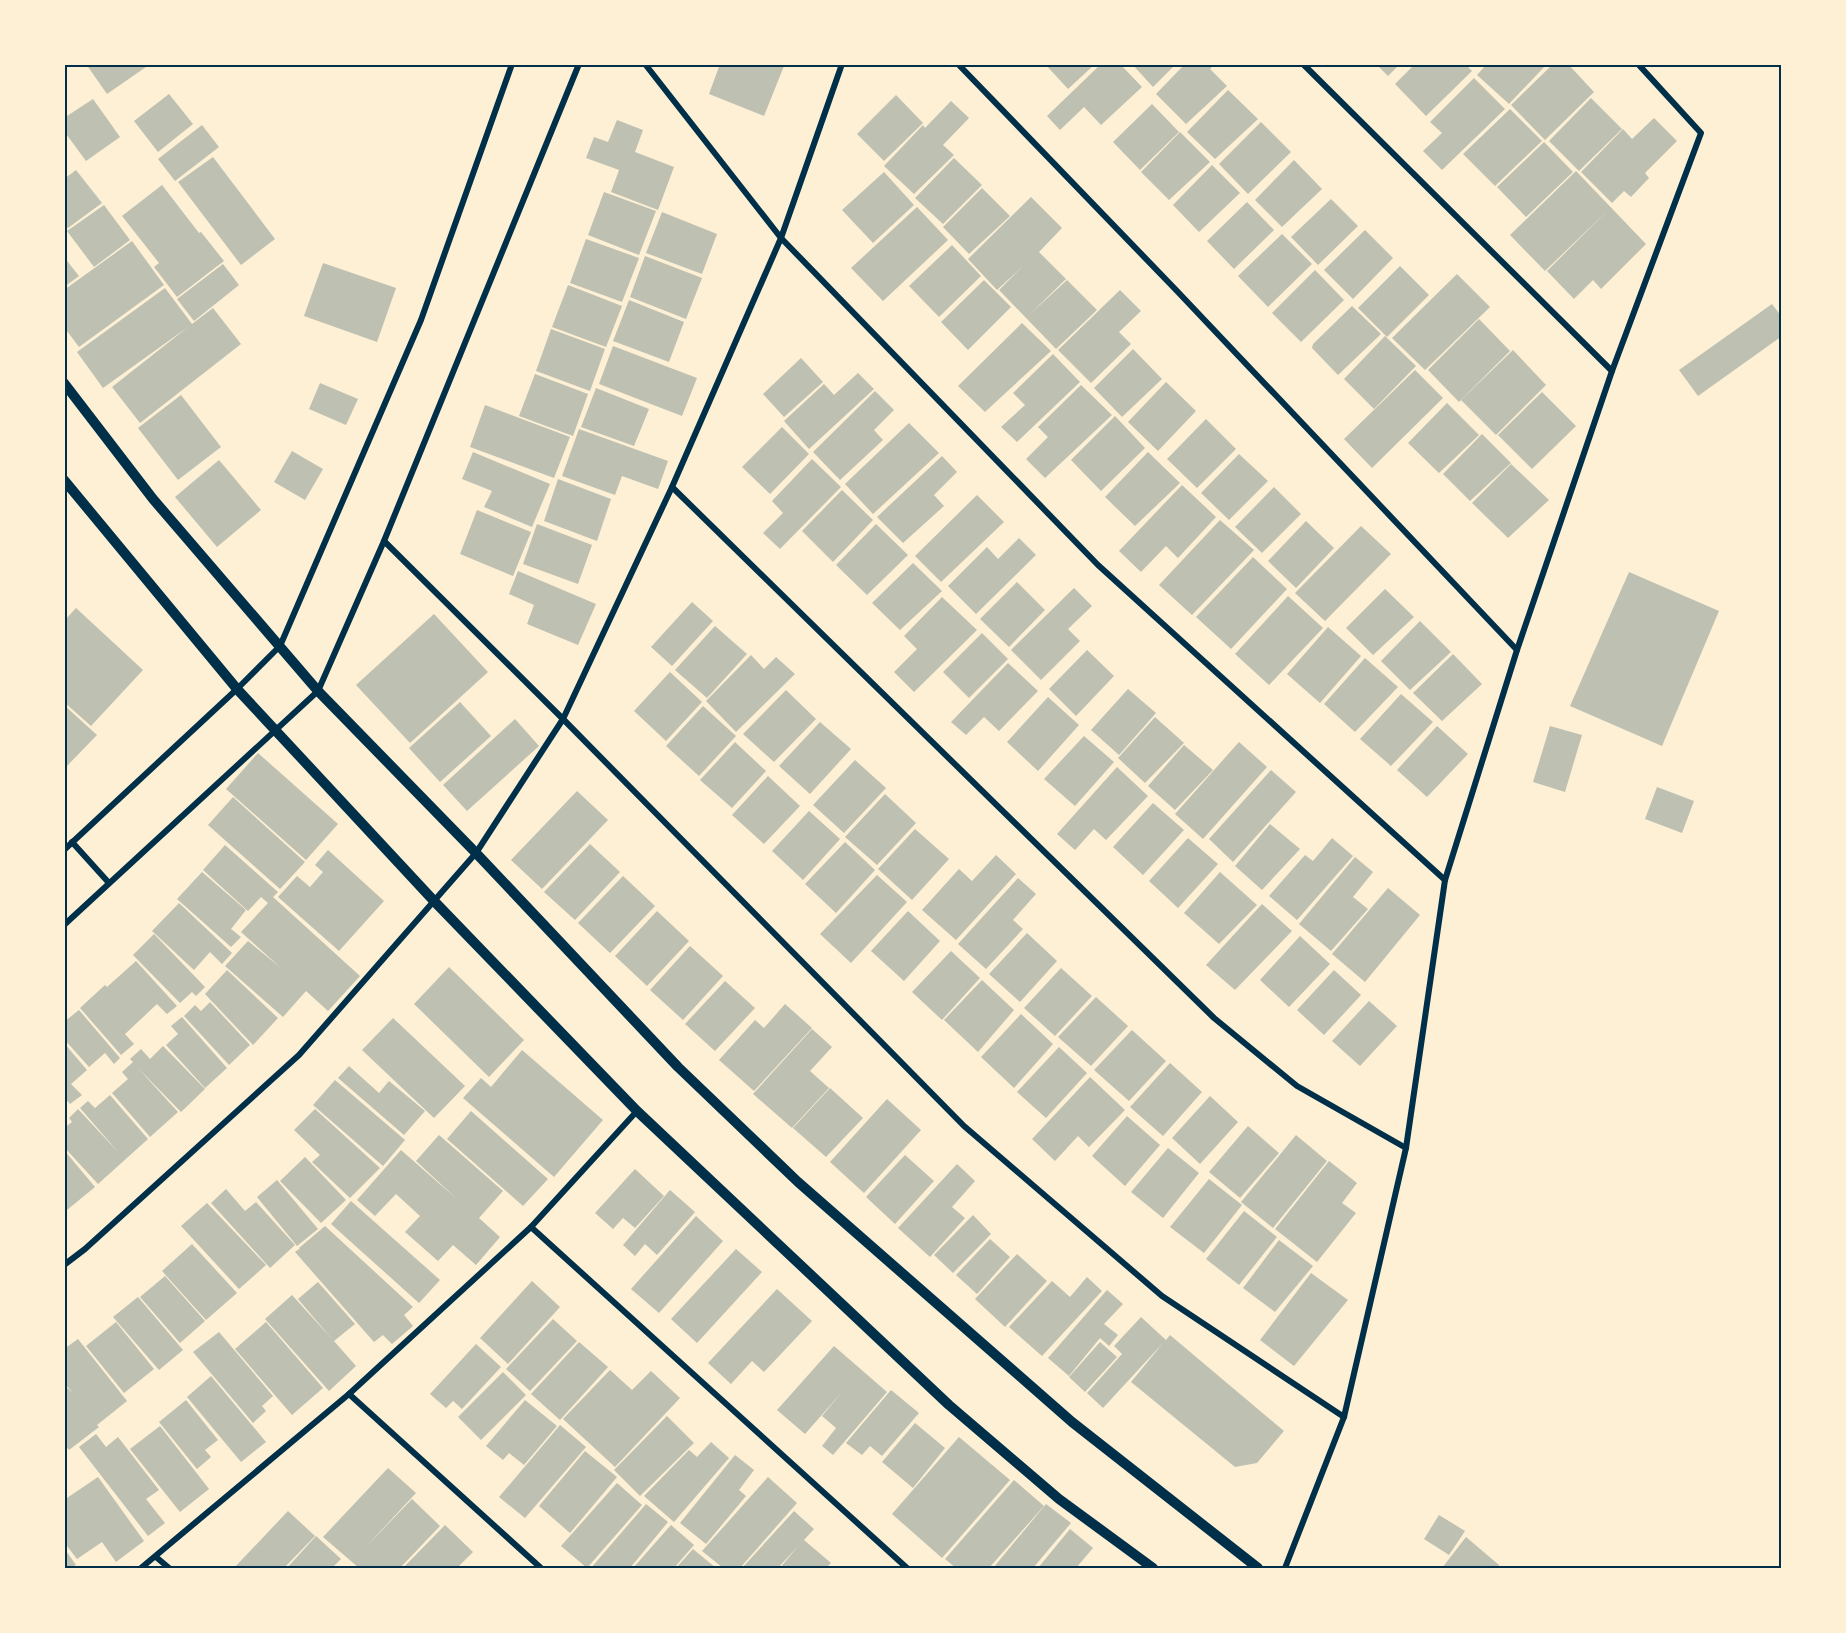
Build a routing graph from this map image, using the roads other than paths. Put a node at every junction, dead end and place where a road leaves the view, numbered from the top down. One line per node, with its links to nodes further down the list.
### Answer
1 (512, 64): 14 (street)
2 (579, 64): 13 (street)
3 (645, 64): 8 (street)
4 (842, 64): 8 (street)
5 (958, 64): 15 (street)
6 (1303, 64): 9 (street)
7 (1638, 64): 9 (street)
8 (781, 238): 12 (street); 23 (street)
9 (1612, 371): 15 (street)
10 (64, 382): 14 (street)
11 (64, 480): 16 (street)
12 (672, 488): 18 (street); 28 (street)
13 (384, 542): 17 (street); 18 (street)
14 (280, 646): 16 (street); 17 (street)
15 (1517, 650): 23 (street)
16 (237, 689): 19 (street); 20 (street)
17 (318, 691): 19 (street); 22 (street)
18 (564, 719): 22 (street); 32 (street)
19 (275, 729): 24 (street); 25 (street)
20 (72, 842): 21 (street); 24 (street)
21 (64, 850)
22 (476, 854): 25 (street); 39 (street)
23 (1445, 880): 28 (street)
24 (109, 883): 26 (street)
25 (434, 901): 27 (street); 30 (street)
26 (64, 925)
27 (637, 1112): 29 (street); 38 (street)
28 (1406, 1148): 32 (street)
29 (531, 1227): 31 (street); 37 (street)
30 (64, 1265)
31 (349, 1394): 33 (street); 36 (street)
32 (1344, 1417): 40 (street)
33 (156, 1557): 34 (street); 35 (street)
34 (141, 1569)
35 (169, 1569)
36 (541, 1569)
37 (908, 1569)
38 (1154, 1569)
39 (1258, 1569)
40 (1285, 1569)

